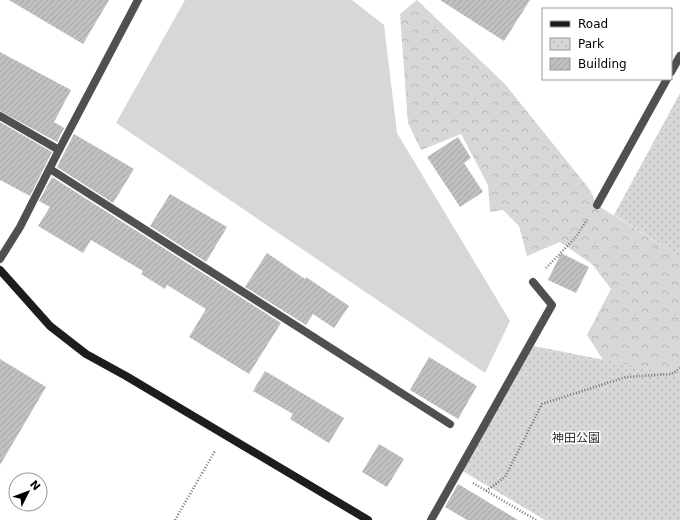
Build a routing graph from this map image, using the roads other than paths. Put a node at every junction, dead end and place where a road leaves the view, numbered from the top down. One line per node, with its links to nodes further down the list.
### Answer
1 (138, 0): 6 (street)
2 (680, 56): 3 (street)
3 (672, 70)
4 (666, 80): 8 (street)
5 (0, 116): 6 (street)
6 (59, 150): 7 (street)
7 (50, 169): 9 (street); 12 (street)
8 (597, 205)
9 (0, 259)
10 (0, 270): 13 (street)
11 (532, 282): 14 (street)
12 (450, 424)
13 (368, 520)
14 (431, 520)

